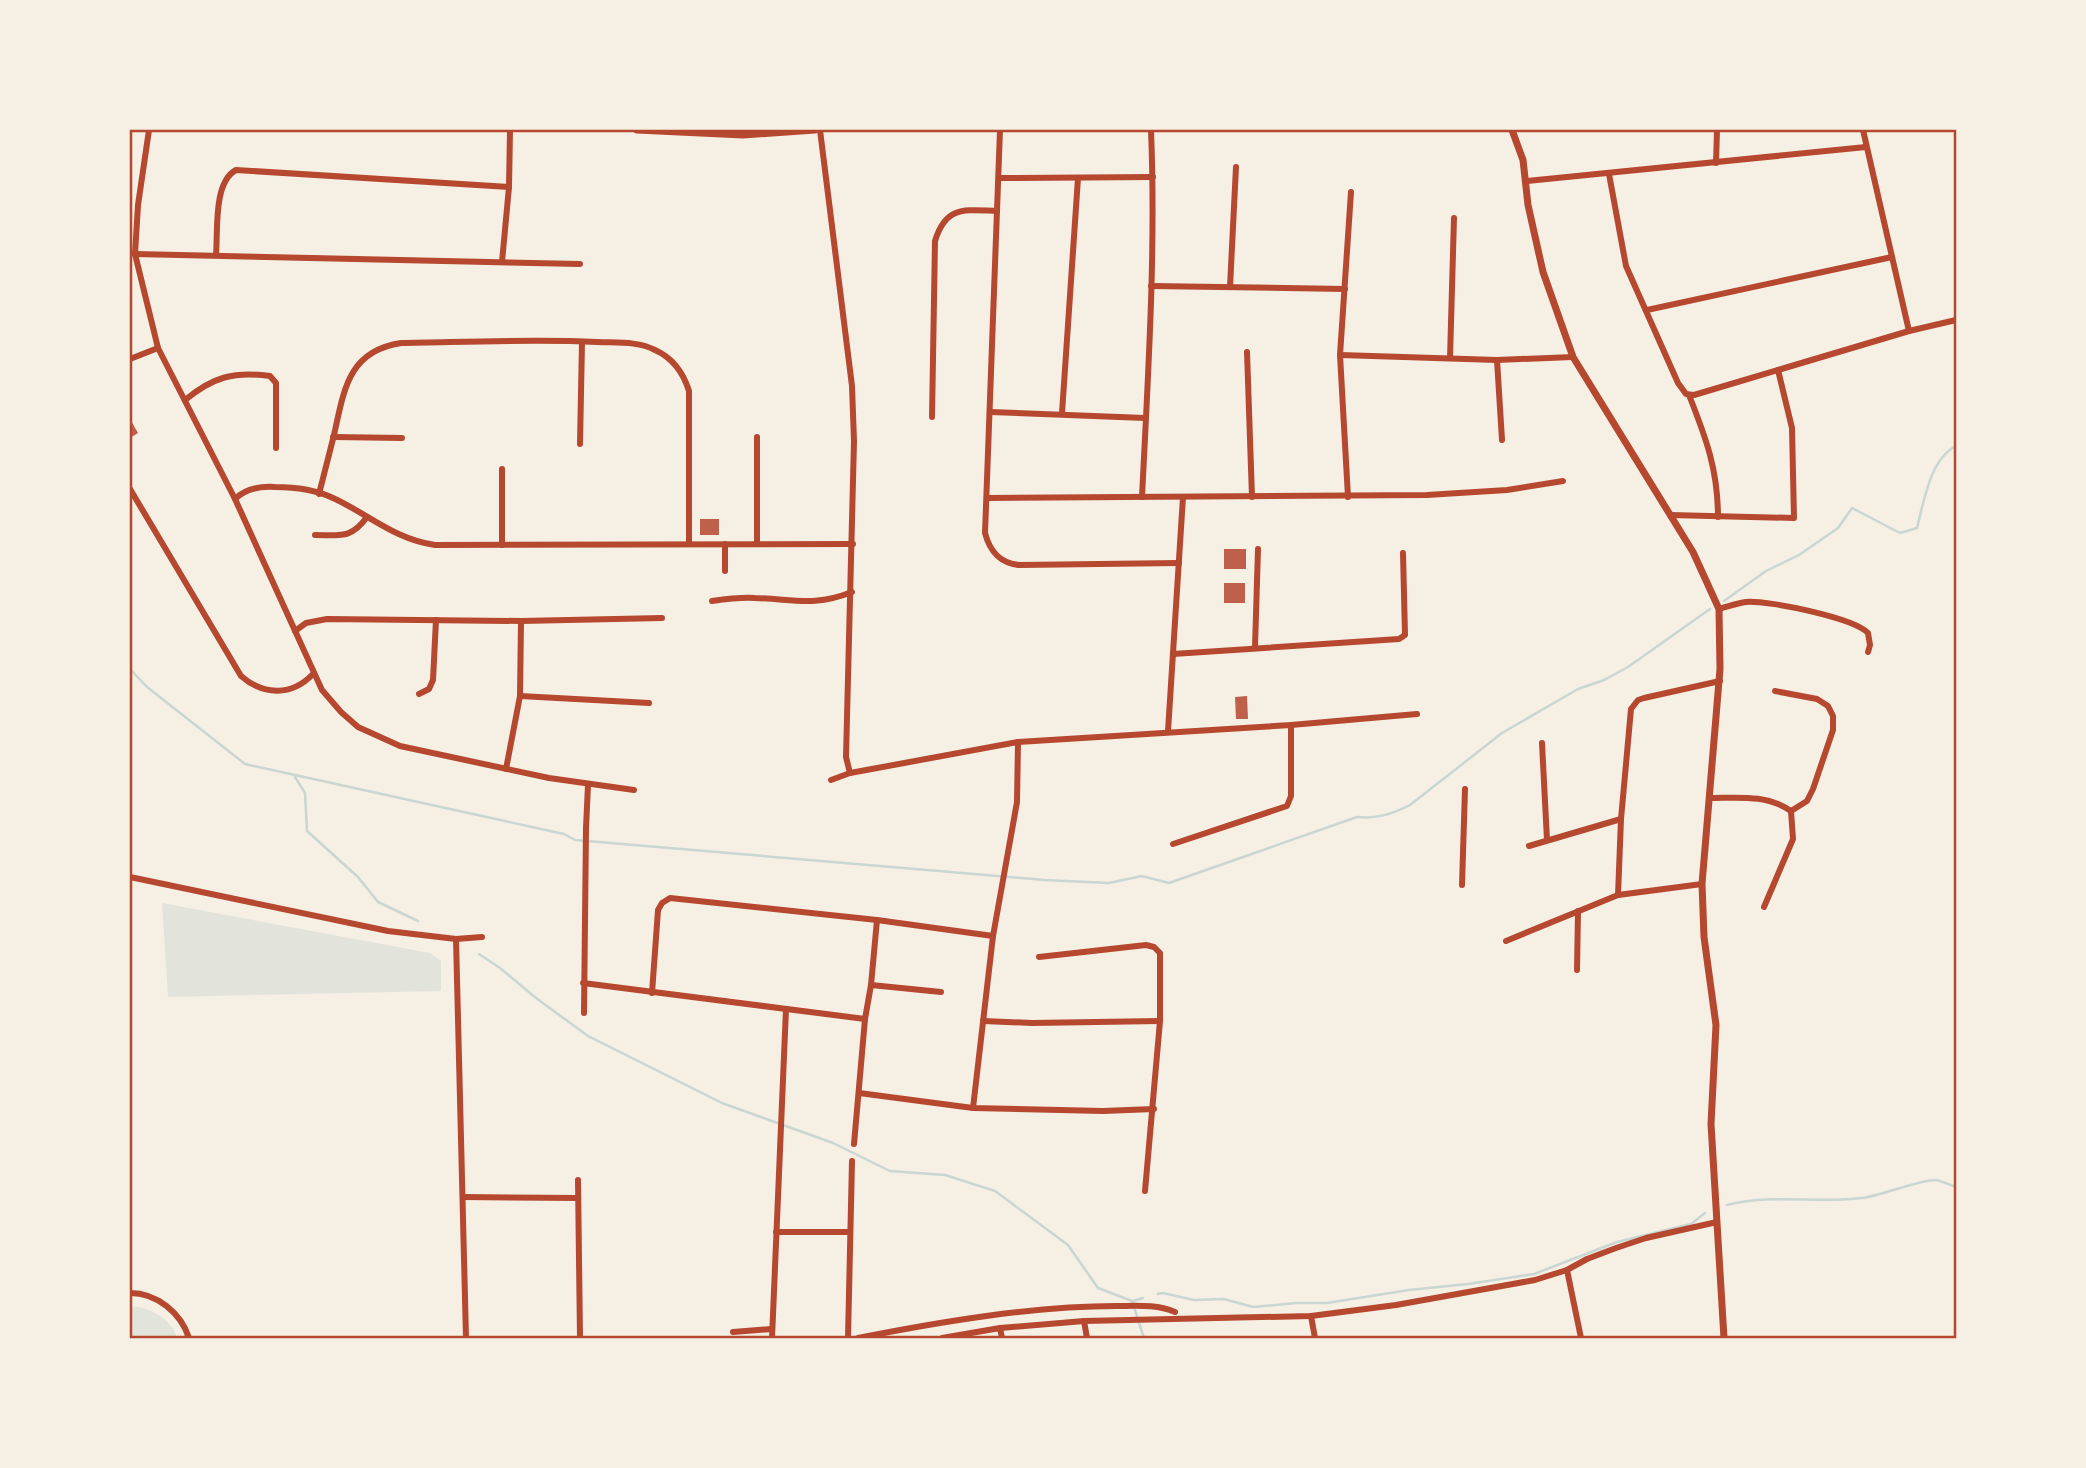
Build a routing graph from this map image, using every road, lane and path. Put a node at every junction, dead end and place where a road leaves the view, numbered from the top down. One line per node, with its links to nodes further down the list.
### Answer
1 (146, 130): 22 (street)
2 (510, 130): 19 (street)
3 (637, 130): 10 (street)
4 (818, 130): 10 (street); 74 (street)
5 (1000, 130): 17 (street)
6 (1151, 130): 16 (street)
7 (1512, 130): 18 (street)
8 (1717, 130): 12 (street)
9 (1863, 130): 11 (street)
10 (691, 132)
11 (1866, 147): 12 (street); 27 (street)
12 (1716, 163): 14 (street)
13 (1236, 167): 31 (street)
14 (1608, 174): 18 (street); 33 (street)
15 (1078, 177): 16 (street); 17 (street); 48 (street)
16 (1153, 177): 30 (street)
17 (999, 178): 23 (street)
18 (1527, 181): 40 (street)
19 (509, 187): 26 (street); 28 (street)
20 (1351, 192): 32 (street)
21 (130, 205): 22 (street)
22 (138, 205): 25 (street)
23 (997, 211): 47 (street); 49 (street)
24 (1454, 218): 41 (street)
25 (135, 254): 26 (street); 37 (street)
26 (216, 255): 28 (street)
27 (1892, 257): 33 (street); 35 (street)
28 (502, 262): 29 (street)
29 (580, 264)
30 (1150, 286): 31 (street); 50 (street)
31 (1230, 287): 32 (street)
32 (1345, 289): 39 (street)
33 (1647, 310): 45 (street)
34 (1956, 320): 35 (street)
35 (1909, 331): 44 (street)
36 (582, 342): 51 (street); 55 (street); 71 (street)
37 (158, 348): 42 (street); 46 (street)
38 (1247, 352): 63 (street)
39 (1340, 355): 41 (street); 64 (street)
40 (1573, 357): 43 (street); 67 (street)
41 (1450, 358): 43 (street)
42 (130, 359)
43 (1497, 360): 54 (street)
44 (1778, 370): 45 (street); 69 (street)
45 (1689, 395): 69 (street)
46 (186, 400): 56 (street); 66 (street)
47 (990, 412): 48 (street); 65 (street)
48 (1062, 413): 50 (street)
49 (932, 417)
50 (1146, 418): 61 (street)
51 (333, 437): 53 (street); 60 (street)
52 (757, 437): 73 (street)
53 (402, 438)
54 (1502, 440)
55 (580, 444)
56 (276, 448)
57 (502, 469): 75 (street)
58 (1563, 481): 64 (street)
59 (130, 489): 90 (street)
60 (319, 494): 66 (street); 68 (street)
61 (1142, 496): 62 (street); 65 (street)
62 (1183, 497): 63 (street); 78 (street)
63 (1252, 497): 64 (street)
64 (1348, 497)
65 (987, 498): 78 (street)
66 (235, 499): 86 (street)
67 (1670, 515): 69 (street); 82 (street)
68 (367, 517): 70 (street); 75 (street)
69 (1718, 517)
70 (315, 535)
71 (689, 543): 72 (street); 75 (street)
72 (725, 544): 73 (street); 79 (street)
73 (757, 544): 74 (street)
74 (853, 544): 80 (street)
75 (502, 545)
76 (1258, 549): 87 (street)
77 (1403, 554): 87 (street)
78 (1179, 563): 89 (street)
79 (725, 571)
80 (852, 592): 81 (street); 102 (street)
81 (712, 600)
82 (1719, 609): 88 (street); 91 (street)
83 (662, 618): 85 (street)
84 (436, 620): 85 (street); 86 (street); 93 (street)
85 (521, 621): 94 (street)
86 (295, 631): 90 (street)
87 (1255, 647): 89 (street)
88 (1868, 652)
89 (1173, 654): 98 (street)
90 (313, 674): 101 (street)
91 (1720, 681): 107 (street); 109 (street)
92 (1775, 691): 108 (street)
93 (419, 694)
94 (520, 696): 95 (street); 101 (street)
95 (649, 703)
96 (1418, 714): 97 (street)
97 (1291, 725): 98 (street); 111 (street)
98 (1168, 731): 99 (street)
99 (1018, 741): 102 (street); 120 (street)
100 (1542, 743): 110 (street)
101 (506, 769): 104 (street)
102 (850, 773): 103 (street)
103 (831, 780)
104 (588, 785): 106 (street); 126 (street)
105 (1465, 789): 115 (street)
106 (634, 790)
107 (1709, 798): 108 (street); 114 (street)
108 (1791, 811): 117 (street)
109 (1621, 819): 110 (street); 116 (street)
110 (1547, 840): 112 (street)
111 (1173, 844)
112 (1529, 846)
113 (130, 877): 122 (street)
114 (1702, 884): 116 (street); 144 (street)
115 (1462, 885)
116 (1618, 895): 118 (street)
117 (1764, 907)
118 (1578, 911): 123 (street); 125 (street)
119 (877, 920): 120 (street); 127 (street); 129 (street)
120 (993, 936): 133 (street)
121 (482, 937): 122 (street)
122 (456, 939): 142 (street)
123 (1506, 941)
124 (1039, 957): 134 (street)
125 (1577, 970)
126 (583, 984): 129 (street); 131 (street)
127 (871, 985): 128 (street); 132 (street)
128 (941, 992)
129 (652, 993): 130 (street)
130 (786, 1009): 132 (street); 145 (street)
131 (584, 1013)
132 (864, 1019): 135 (street)
133 (983, 1021): 134 (street); 136 (street)
134 (1160, 1021): 137 (street)
135 (859, 1093): 136 (street); 138 (street)
136 (973, 1108): 137 (street)
137 (1154, 1109): 141 (street)
138 (854, 1144)
139 (852, 1161): 146 (street)
140 (578, 1180): 143 (street)
141 (1146, 1191)
142 (463, 1197): 143 (street); 156 (street)
143 (578, 1198): 157 (street)
144 (1717, 1222): 147 (street); 166 (street)
145 (776, 1232): 146 (street); 153 (street)
146 (850, 1232): 159 (street)
147 (1567, 1270): 150 (street); 165 (street)
148 (130, 1293): 155 (street)
149 (1175, 1312): 160 (street)
150 (1311, 1316): 151 (street); 164 (street)
151 (1084, 1321): 152 (street); 163 (street)
152 (1000, 1328): 161 (street); 162 (street)
153 (772, 1329): 154 (street); 158 (street)
154 (733, 1332)
155 (190, 1339)
156 (466, 1339)
157 (580, 1339)
158 (772, 1339)
159 (848, 1339)
160 (858, 1339)
161 (942, 1339)
162 (1002, 1339)
163 (1087, 1339)
164 (1315, 1339)
165 (1581, 1339)
166 (1724, 1339)

